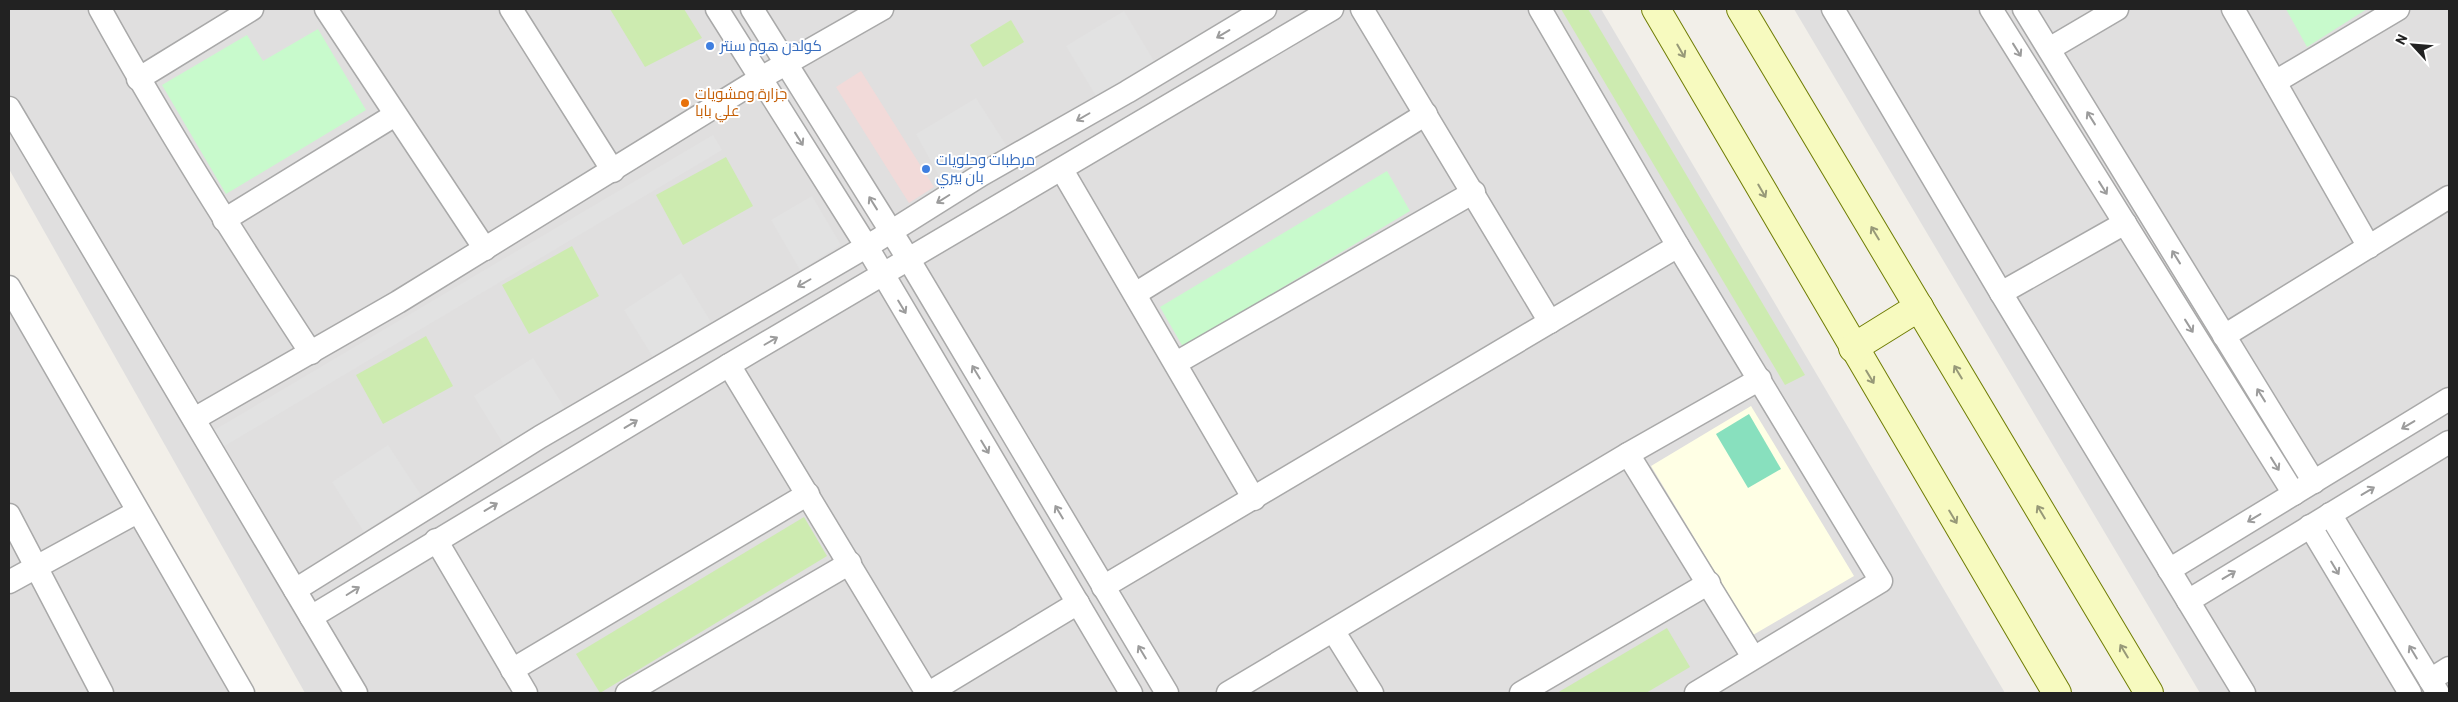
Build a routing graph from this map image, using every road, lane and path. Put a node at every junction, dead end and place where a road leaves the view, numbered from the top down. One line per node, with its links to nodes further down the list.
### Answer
1 (100, 9): 23 (street)
2 (252, 9): 23 (street)
3 (326, 9): 27 (street)
4 (511, 9): 29 (street)
5 (717, 9): 22 (street)
6 (752, 9): 21 (street)
7 (882, 9): 21 (street)
8 (1265, 9): 34 (street, one-way to 34)
9 (1332, 9): 28 (street)
10 (1362, 9): 26 (street)
11 (1540, 9): 35 (street)
12 (1656, 9): 47 (main road, one-way to 47)
13 (1834, 9): 42 (street)
14 (1991, 9): 33 (street, one-way to 33)
15 (2024, 9): 20 (street)
16 (2116, 9): 20 (street)
17 (2233, 9): 24 (street)
18 (2398, 9): 24 (street)
19 (1744, 10): 44 (main road, one-way to 19)
20 (2049, 49): 46 (street, one-way to 20)
21 (787, 64): 22 (street); 34 (street, one-way to 21)
22 (761, 78): 29 (street); 36 (street, one-way to 36)
23 (138, 79): 32 (street)
24 (2275, 82): 37 (street)
25 (9, 108): 53 (street)
26 (1426, 114): 30 (street); 43 (street)
27 (395, 115): 32 (street); 38 (street)
28 (1062, 170): 39 (street); 43 (street)
29 (613, 171): 38 (street)
30 (1474, 192): 45 (street); 49 (street)
31 (2449, 197): 37 (street)
32 (224, 220): 48 (street)
33 (2125, 223): 42 (street); 58 (street, one-way to 58)
34 (891, 232): 36 (street); 39 (street)
35 (1678, 246): 45 (street); 51 (street)
36 (867, 247): 40 (street); 71 (street, one-way to 71)
37 (2369, 247): 46 (street)
38 (484, 249): 48 (street)
39 (909, 260): 40 (street); 70 (street, one-way to 39)
40 (884, 276): 50 (street, one-way to 40); 73 (street, one-way to 73)
41 (9, 287): 60 (street)
42 (2001, 293): 67 (street)
43 (1135, 294): 49 (street)
44 (1919, 307): 47 (main road); 93 (main road, one-way to 44)
45 (1550, 322): 59 (street)
46 (2224, 336): 56 (street, one-way to 46)
47 (1853, 348): 92 (main road, one-way to 92)
48 (311, 353): 53 (street)
49 (1176, 363): 59 (street)
50 (730, 365): 57 (street); 64 (street, one-way to 50)
51 (1760, 379): 55 (street); 76 (street)
52 (2449, 399): 56 (street, one-way to 56)
53 (194, 419): 71 (street)
54 (2449, 442): 61 (street, one-way to 54)
55 (1628, 454): 69 (street); 75 (street)
56 (2314, 482): 58 (street)
57 (808, 494): 65 (street); 78 (street)
58 (2294, 494): 67 (street, one-way to 67)
59 (1254, 499): 70 (street)
60 (137, 512): 66 (street); 81 (street)
61 (2330, 514): 63 (street); 79 (street, one-way to 61)
62 (9, 515): 66 (street)
63 (2310, 526): 72 (street, one-way to 63); 95 (street, one-way to 95)
64 (436, 540): 74 (street, one-way to 64); 78 (street)
65 (850, 563): 84 (street); 85 (street)
66 (36, 567): 68 (street); 80 (street)
67 (2169, 570): 72 (street)
68 (9, 582)
69 (1708, 583): 76 (street); 90 (street)
70 (1103, 587): 87 (street, one-way to 70)
71 (295, 590): 74 (street)
72 (2188, 601): 94 (street)
73 (1078, 604): 85 (street); 86 (street)
74 (311, 617): 82 (street)
75 (1334, 632): 88 (street); 89 (street)
76 (1753, 657): 91 (street)
77 (2449, 668): 79 (street)
78 (512, 670): 83 (street)
79 (2434, 687)
80 (102, 693)
81 (244, 693)
82 (356, 693)
83 (526, 693)
84 (627, 693)
85 (928, 693)
86 (1131, 693)
87 (1167, 693)
88 (1228, 693)
89 (1372, 693)
90 (1521, 693)
91 (1696, 693)
92 (2057, 693)
93 (2149, 693)
94 (2244, 693)
95 (2410, 693)

